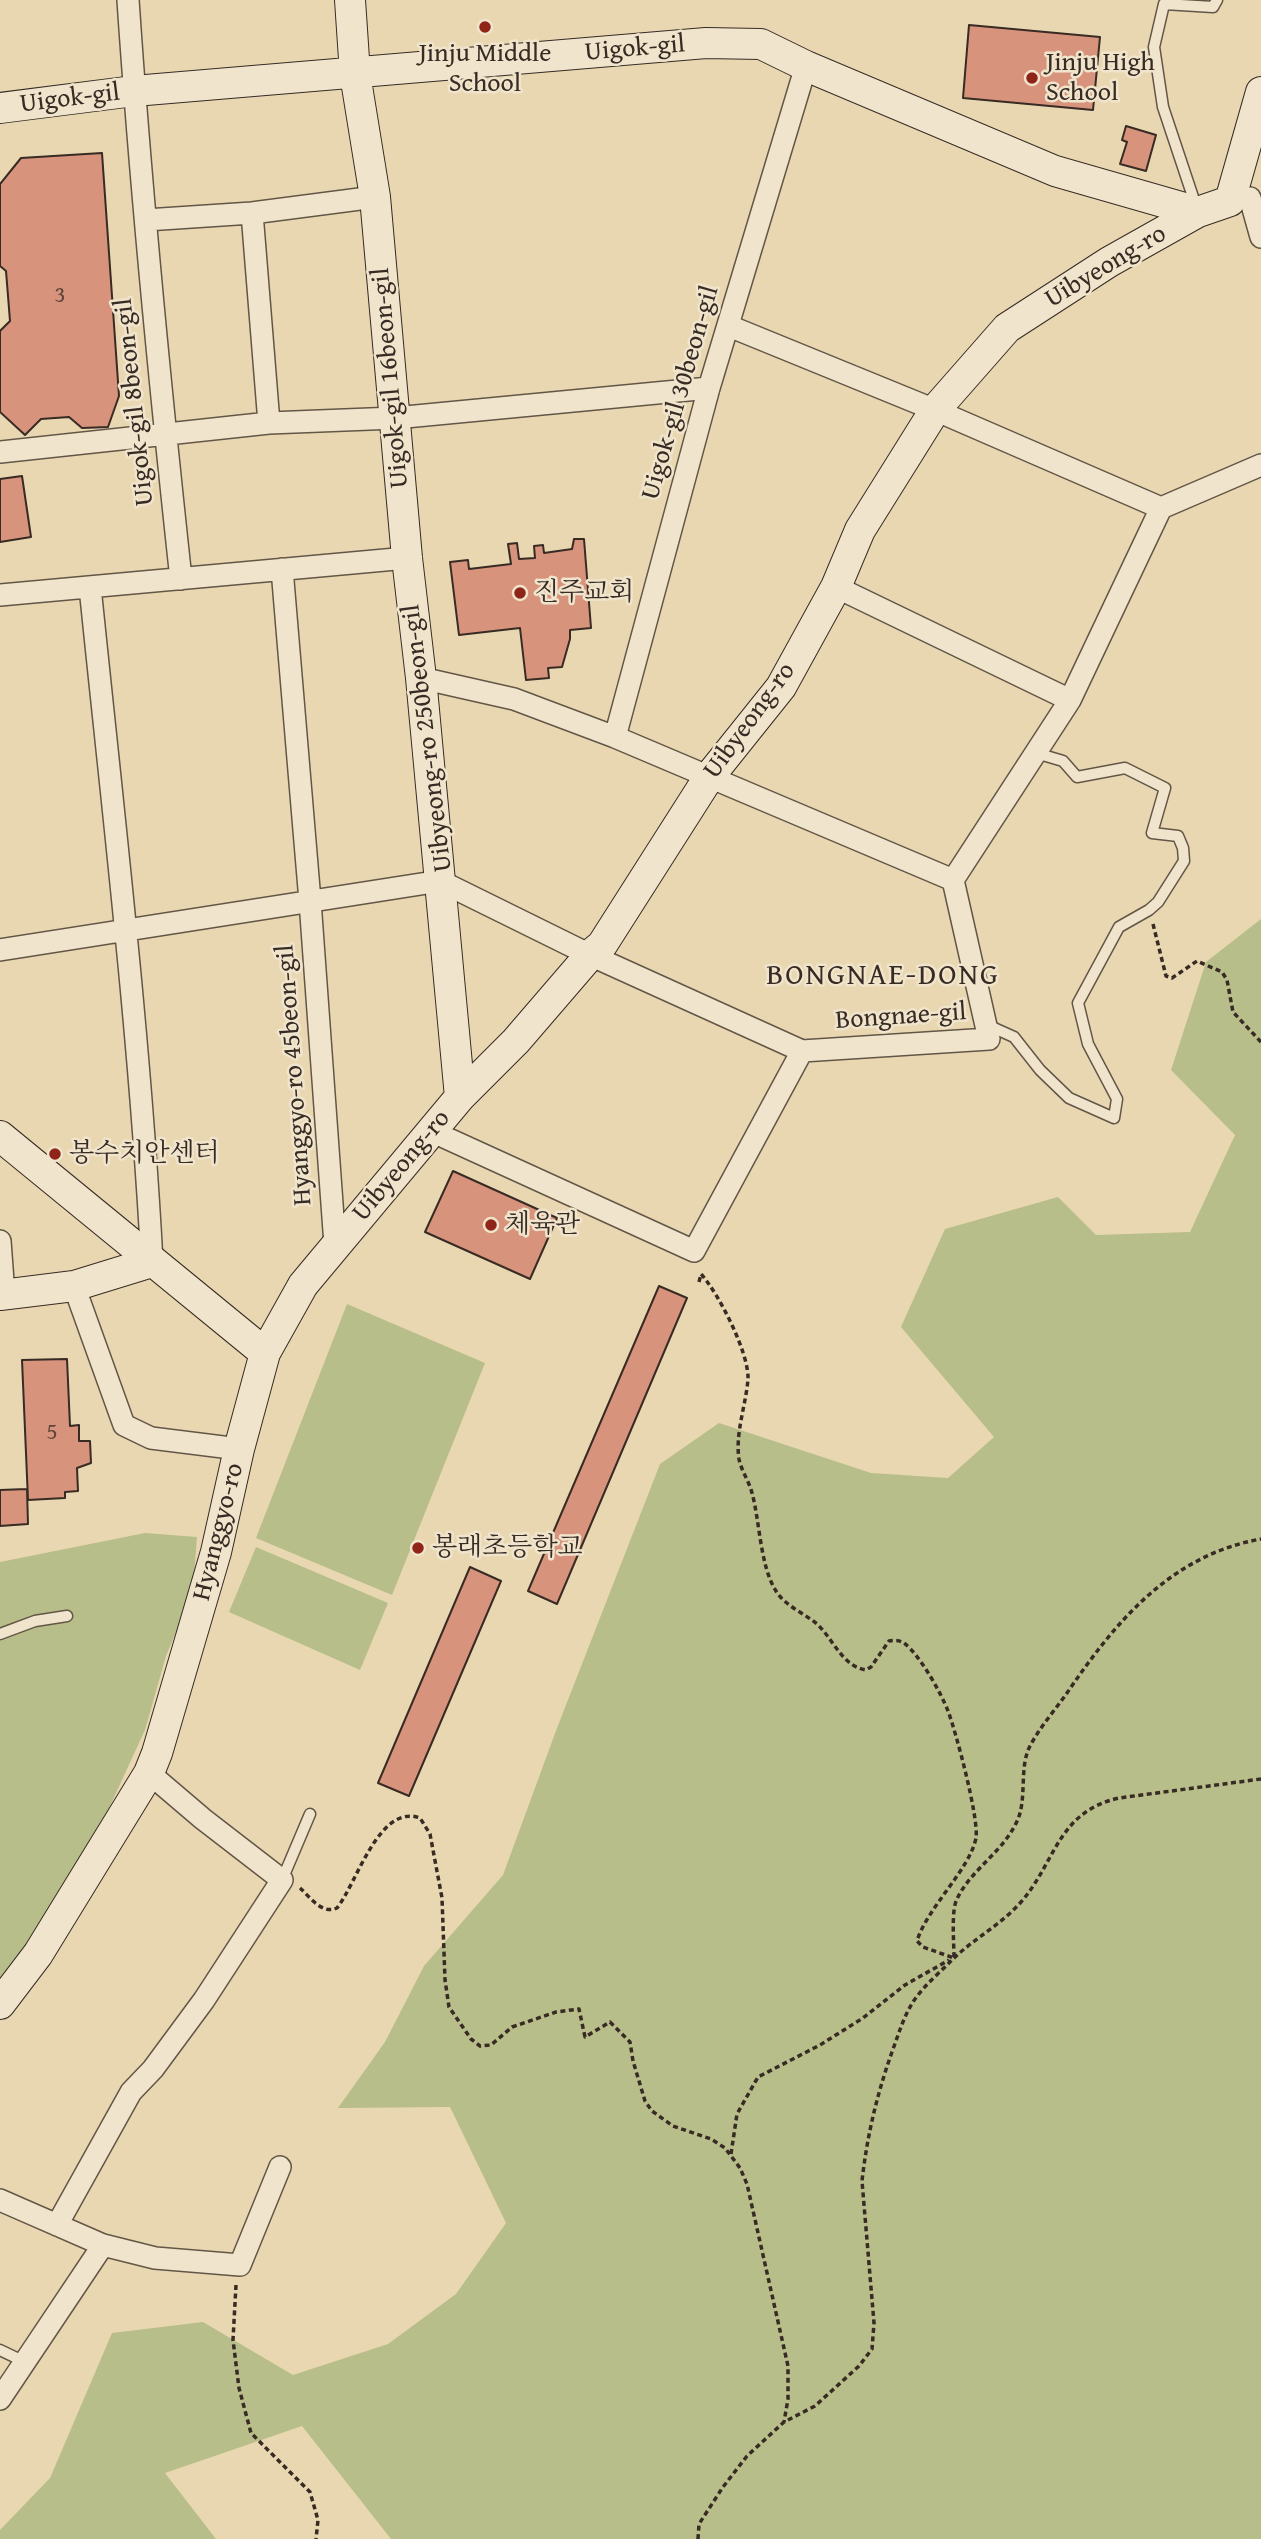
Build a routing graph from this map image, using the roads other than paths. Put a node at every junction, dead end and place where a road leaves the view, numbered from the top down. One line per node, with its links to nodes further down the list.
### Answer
1 (128, 0): 6 (street, Uigok-gil 8beon-gil)
2 (350, 0): 5 (street, Uigok-gil 16beon-gil)
3 (1217, 0): 11 (lane)
4 (806, 66): 5 (street, Uigok-gil); 11 (street, Uigok-gil); 15 (street, Uigok-gil 30beon-gil)
5 (355, 74): 6 (street, Uigok-gil); 9 (street, Uigok-gil 16beon-gil)
6 (134, 91): 8 (street, Uigok-gil); 13 (street, Uigok-gil 8beon-gil)
7 (1261, 95): 10 (street)
8 (0, 108)
9 (375, 197): 12 (street); 18 (street, Uigok-gil 16beon-gil)
10 (1247, 199): 11 (street, Uibyeong-ro); 14 (street)
11 (1198, 212): 17 (street, Uibyeong-ro)
12 (252, 213): 13 (street); 19 (street)
13 (146, 220): 20 (street, Uigok-gil 8beon-gil)
14 (1261, 237)
15 (729, 326): 16 (street, Uigok-gil 30beon-gil); 17 (street)
16 (709, 388): 18 (street); 32 (street, Uigok-gil 30beon-gil)
17 (935, 410): 23 (street); 28 (street, Uibyeong-ro)
18 (395, 418): 19 (street); 24 (street, Uigok-gil 16beon-gil)
19 (269, 424): 20 (street)
20 (165, 436): 21 (street); 26 (street, Uigok-gil 8beon-gil)
21 (0, 452)
22 (1261, 465): 23 (street)
23 (1161, 508): 31 (street)
24 (407, 558): 25 (street); 30 (street, Uibyeong-ro 250beon-gil)
25 (282, 569): 26 (street); 37 (street, Hyanggyo-ro 45beon-gil)
26 (181, 579): 27 (street)
27 (90, 587): 29 (street); 38 (street)
28 (836, 587): 31 (street); 34 (street, Uibyeong-ro)
29 (0, 595)
30 (421, 678): 32 (street); 36 (street, Uibyeong-ro 250beon-gil)
31 (1070, 701): 33 (street)
32 (615, 737): 34 (street)
33 (1036, 753): 35 (street); 41 (lane)
34 (709, 777): 35 (street); 40 (street, Uibyeong-ro)
35 (953, 880): 41 (street, Bongnae-gil)
36 (440, 881): 37 (street); 40 (street, Uibyeong-ro 250beon-gil); 43 (street)
37 (310, 901): 38 (street); 47 (street, Hyanggyo-ro 45beon-gil)
38 (125, 930): 39 (street); 48 (street)
39 (0, 950)
40 (590, 955): 42 (street, Uibyeong-ro 250beon-gil); 43 (street, Uibyeong-ro)
41 (985, 1024): 42 (street, Bongnae-gil)
42 (802, 1051): 44 (street, Bongnae-gil)
43 (460, 1097): 44 (street, Uibyeong-ro)
44 (431, 1131): 47 (street, Uibyeong-ro)
45 (0, 1136): 48 (street)
46 (0, 1241): 50 (street)
47 (335, 1245): 51 (street, Uibyeong-ro)
48 (152, 1262): 49 (street); 51 (street)
49 (74, 1286): 50 (street); 52 (street)
50 (2, 1295)
51 (265, 1353): 52 (street, Hyanggyo-ro)
52 (239, 1449): 55 (street, Hyanggyo-ro)
53 (67, 1616): 54 (lane)
54 (0, 1634)
55 (149, 1773): 57 (street); 58 (street, Hyanggyo-ro)
56 (310, 1814): 57 (lane)
57 (283, 1878): 61 (street)
58 (0, 2004)
59 (280, 2167): 62 (street)
60 (0, 2200): 61 (street)
61 (57, 2225): 62 (street)
62 (103, 2245): 64 (street)
63 (0, 2350): 64 (lane)
64 (25, 2362): 65 (street)
65 (0, 2399)

